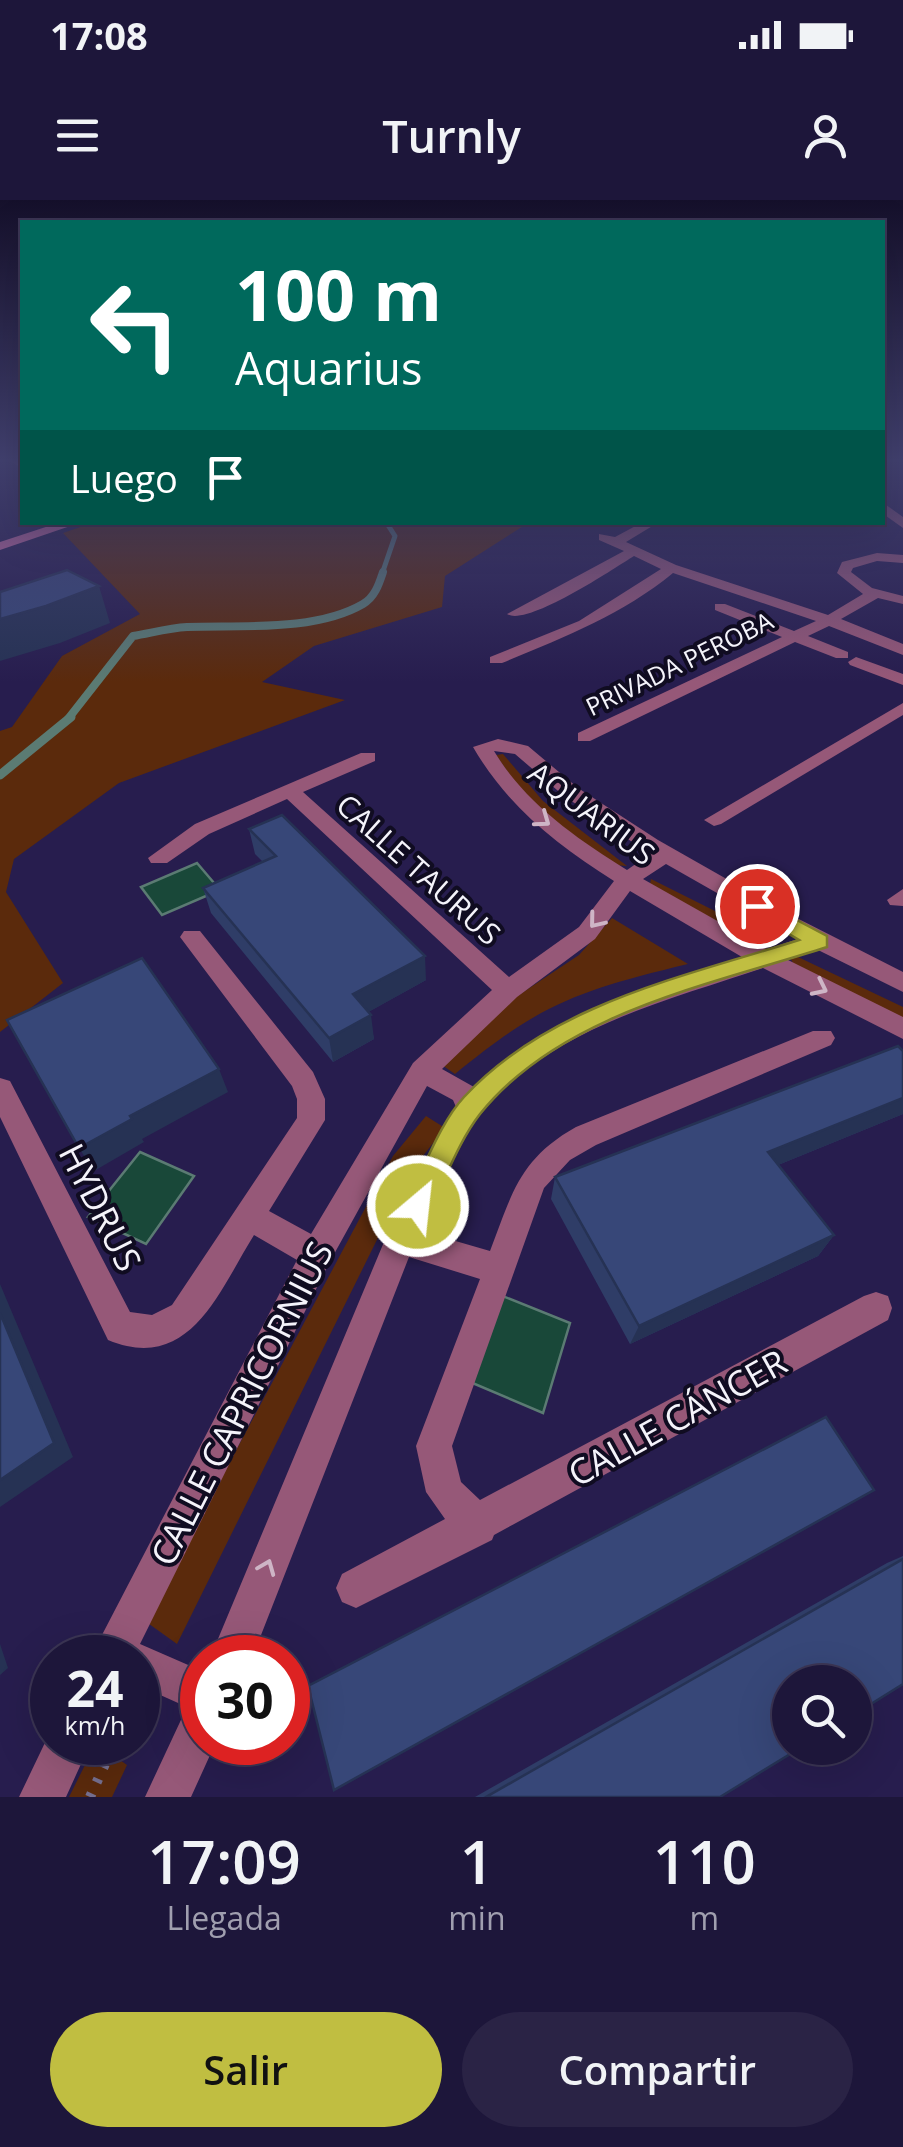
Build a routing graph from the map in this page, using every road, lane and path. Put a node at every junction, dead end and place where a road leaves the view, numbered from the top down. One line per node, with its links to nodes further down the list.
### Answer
1 (39, 534): 3 (street)
2 (625, 534): 4 (street)
3 (0, 546)
4 (634, 550): 6 (street); 10 (street)
5 (903, 559): 7 (street)
6 (671, 568): 11 (street); 14 (street)
7 (874, 594): 9 (street); 11 (street, PRIVADA PEROBA)
8 (720, 607): 12 (street, PRIVADA PEROBA)
9 (883, 612): 11 (street); 13 (street)
10 (514, 614)
11 (829, 620): 12 (street, PRIVADA PEROBA)
12 (795, 633): 15 (street, PRIVADA PEROBA); 17 (street, PRIVADA PEROBA)
13 (903, 650)
14 (496, 660)
15 (903, 680)
16 (903, 708): 20 (street)
17 (584, 737)
18 (368, 757): 19 (street)
19 (290, 792): 22 (street); 28 (street, CALLE TAURUS)
20 (714, 820)
21 (665, 854): 23 (street, CALLE CAPRICORNIUS); 23 (street, AQUARIUS, one-way to 23); 25 (street, AQUARIUS)
22 (159, 858)
23 (627, 880): 26 (street, AQUARIUS); 28 (street, CALLE CAPRICORNIUS, one-way to 28)
24 (192, 937): 34 (street)
25 (819, 941): 26 (street); 27 (street, AQUARIUS)
26 (764, 960): 29 (street, AQUARIUS, one-way to 29); 33 (street)
27 (903, 983)
28 (508, 990): 31 (street, CALLE CAPRICORNIUS)
29 (903, 1029)
30 (822, 1038): 37 (street)
31 (422, 1070): 33 (street); 36 (street, CALLE CAPRICORNIUS)
32 (0, 1089): 34 (street, HYDRUS)
33 (470, 1107): 35 (street)
34 (249, 1216): 36 (street)
35 (400, 1240): 37 (street); 42 (street, one-way to 35)
36 (317, 1254): 41 (street, CALLE CAPRICORNIUS)
37 (499, 1269): 39 (street)
38 (876, 1308): 39 (street, CALLE CÁNCER)
39 (478, 1526): 40 (street, CALLE CÁNCER)
40 (356, 1588)
41 (134, 1635)
42 (240, 1635)
43 (58, 1765): 46 (street)
44 (105, 1765): 47 (path)
45 (183, 1765): 48 (street)
46 (42, 1797)
47 (90, 1797)
48 (168, 1797)

